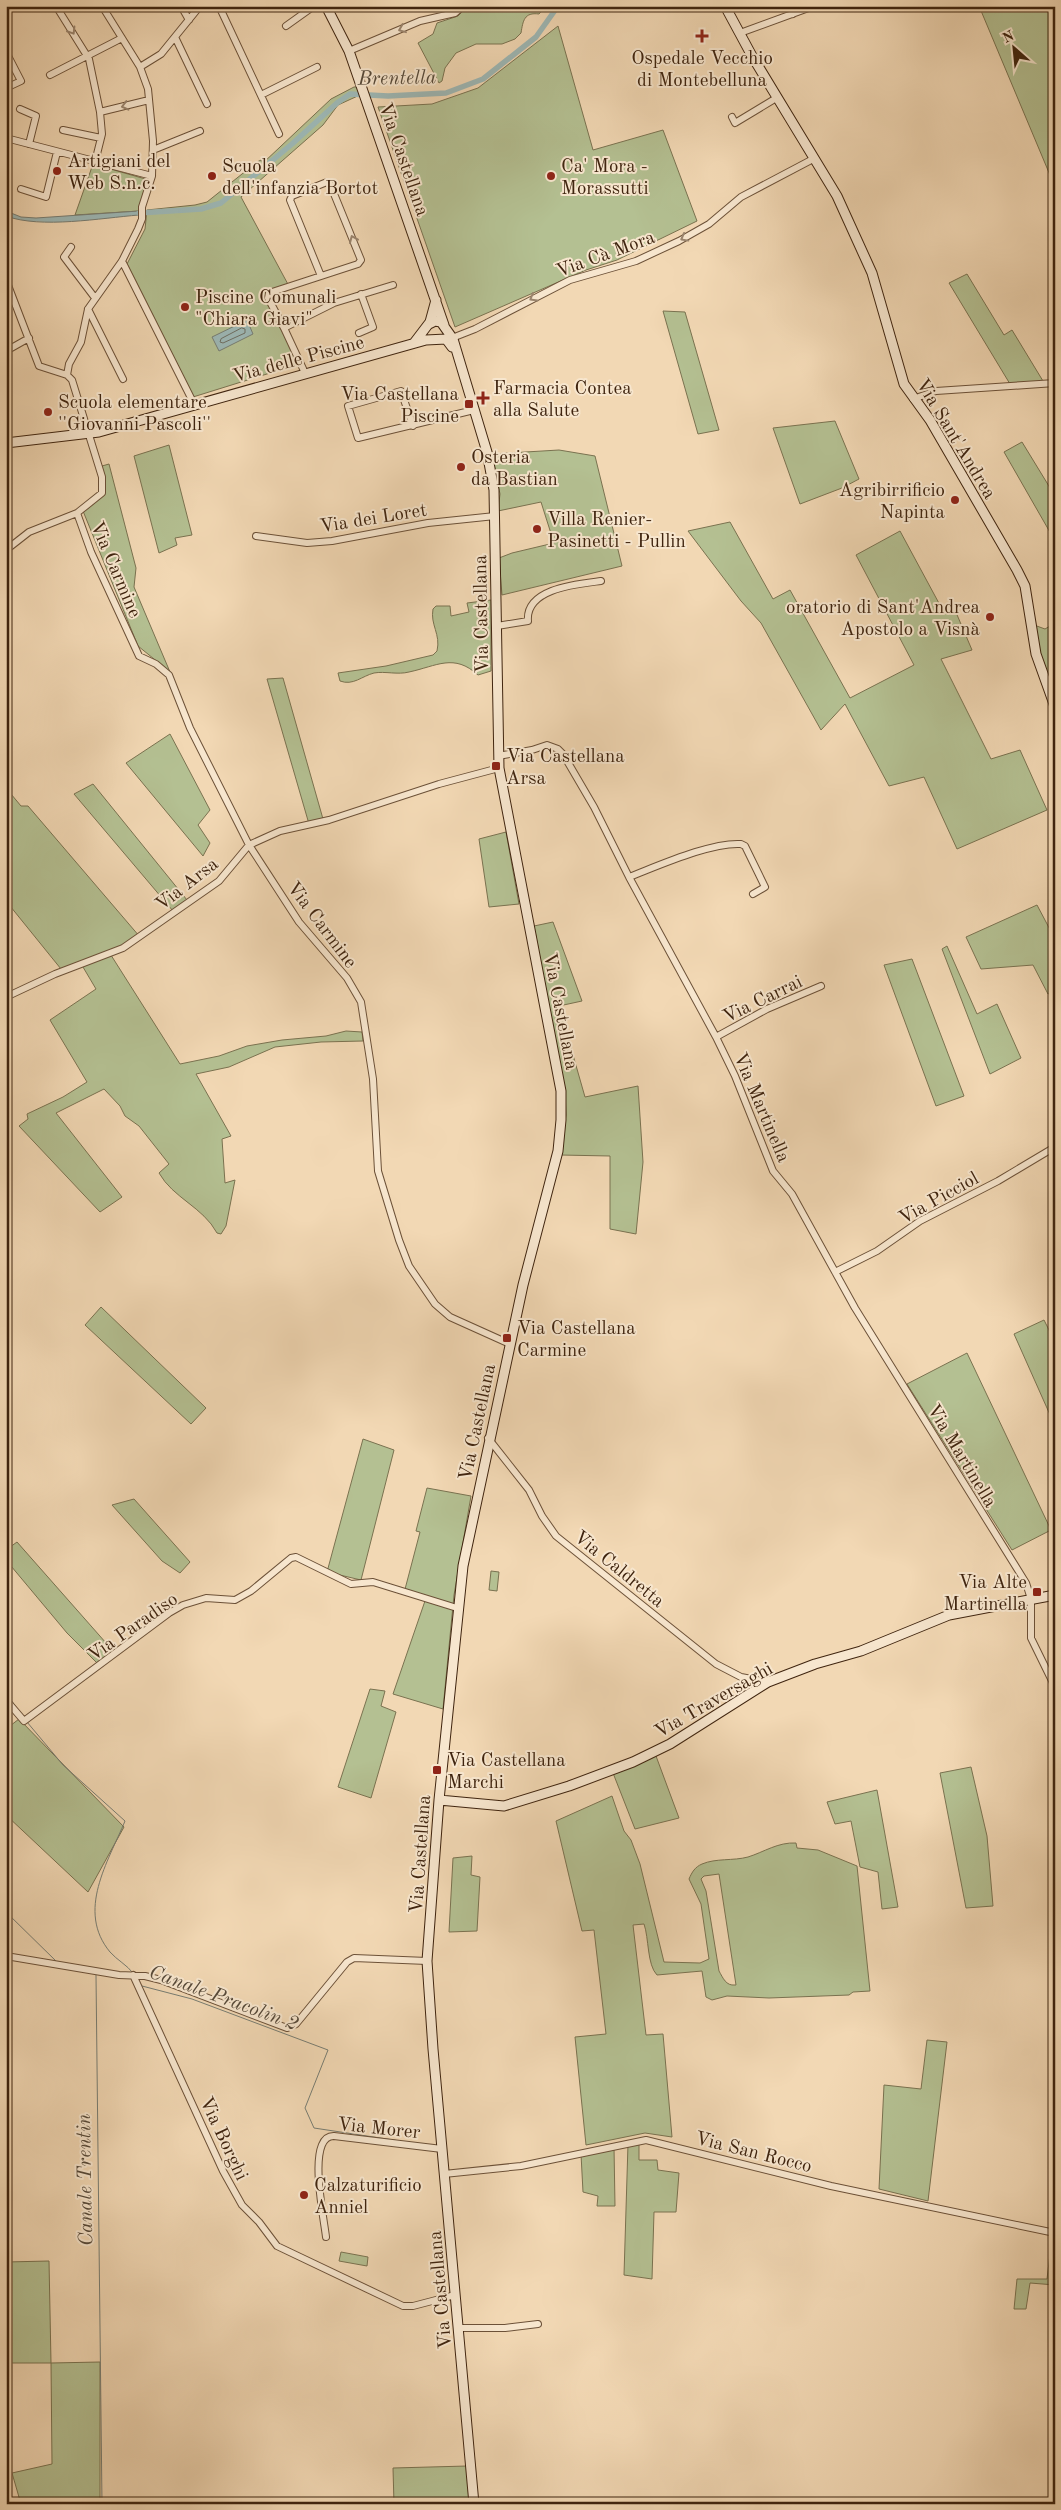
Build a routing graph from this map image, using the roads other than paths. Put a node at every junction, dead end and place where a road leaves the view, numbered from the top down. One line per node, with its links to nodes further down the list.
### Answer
1 (56, 6): 20 (street, one-way to 20)
2 (102, 6): 17 (street)
3 (181, 6): 13 (street)
4 (200, 6): 13 (street)
5 (219, 6): 25 (street)
6 (314, 6): 14 (street)
7 (326, 6): 18 (main road, Via Castellana)
8 (463, 6): 18 (street, one-way to 18)
9 (725, 6): 15 (main road, Via Sant'Andrea)
10 (788, 6): 12 (street)
11 (814, 6): 12 (street)
12 (793, 14): 15 (street)
13 (190, 20): 16 (street)
14 (286, 26)
15 (740, 33): 26 (main road, Via Sant'Andrea)
16 (175, 37): 21 (street); 28 (street)
17 (122, 38): 20 (street); 21 (street)
18 (349, 51): 51 (main road, Via Castellana)
19 (6, 52): 24 (street)
20 (87, 56): 23 (street); 30 (street)
21 (140, 67): 27 (street)
22 (317, 67): 25 (street)
23 (50, 75)
24 (6, 88)
25 (261, 96): 34 (street)
26 (778, 97): 31 (street); 40 (main road, Via Sant'Andrea)
27 (149, 100): 30 (street, one-way to 30); 38 (street)
28 (207, 104)
29 (20, 109): 37 (street)
30 (100, 112): 36 (street)
31 (732, 118)
32 (63, 130): 36 (street)
33 (200, 131): 38 (street)
34 (279, 134)
35 (6, 138): 37 (street)
36 (101, 138): 41 (street)
37 (29, 144): 39 (street)
38 (153, 150): 42 (street)
39 (57, 152): 41 (street); 43 (street)
40 (815, 158): 58 (street, Via Cà Mora, one-way to 58); 67 (main road, Via Sant'Andrea)
41 (95, 162): 42 (street)
42 (152, 176): 45 (street)
43 (21, 189)
44 (71, 247): 50 (street)
45 (122, 261): 50 (street); 68 (street)
46 (321, 276): 46 (street, one-way to 46); 55 (street)
47 (6, 280): 57 (street)
48 (392, 285): 49 (street)
49 (361, 294): 55 (street); 56 (street)
50 (95, 298): 52 (street)
51 (436, 298): 53 (main road); 54 (main road, Via Castellana)
52 (88, 309): 64 (street); 65 (street)
53 (429, 325): 54 (main road); 59 (main road); 60 (main road)
54 (445, 326): 58 (main road, Via Castellana); 59 (main road)
55 (284, 328): 63 (street)
56 (359, 333)
57 (29, 338): 61 (street); 64 (street)
58 (452, 338): 62 (main road, Via Castellana)
59 (437, 339): 60 (main road, Via delle Piscine); 62 (main road, Via Castellana)
60 (412, 344): 63 (main road, Via delle Piscine)
61 (6, 350)
62 (458, 359): 69 (main road, Via Castellana)
63 (305, 372): 68 (main road, Via delle Piscine)
64 (67, 375): 71 (street)
65 (123, 379)
66 (1055, 383): 67 (street)
67 (913, 399): 79 (main road, Via Sant'Andrea)
68 (194, 404): 71 (main road, Via delle Piscine)
69 (474, 410): 70 (street); 74 (main road, Via Castellana)
70 (413, 426): 70 (street)
71 (88, 434): 72 (main road, Via delle Piscine); 73 (street)
72 (6, 443)
73 (77, 514): 76 (street); 82 (street, Via Carmine)
74 (495, 516): 75 (street, Via dei Loret); 78 (main road, Via Castellana)
75 (256, 536)
76 (6, 550)
77 (600, 581): 78 (street)
78 (496, 626): 80 (main road, Via Castellana)
79 (1055, 707)
80 (498, 756): 81 (main road, Via Castellana); 83 (street, Via Martinella)
81 (499, 768): 82 (street, Via Arsa); 90 (main road, Via Castellana)
82 (249, 844): 86 (street, Via Arsa); 90 (street, Via Carmine)
83 (629, 877): 84 (street); 87 (street, Via Martinella)
84 (753, 894)
85 (821, 986): 87 (street, Via Carrai)
86 (6, 997)
87 (716, 1037): 89 (street, Via Martinella)
88 (1055, 1147): 89 (street, Via Picciol)
89 (835, 1272): 93 (street, Via Martinella)
90 (510, 1344): 91 (main road, Via Castellana)
91 (488, 1438): 94 (main road, Via Castellana); 95 (street, Via Caldretta)
92 (1055, 1595): 93 (main road, Via Traversaghi)
93 (1031, 1599): 95 (main road, Via Traversaghi); 96 (street)
94 (457, 1608): 97 (street, Via Paradiso); 98 (main road, Via Castellana)
95 (768, 1682): 98 (main road, Via Traversaghi)
96 (1055, 1688)
97 (6, 1700)
98 (439, 1800): 100 (main road, Via Castellana)
99 (6, 1956): 101 (street)
100 (427, 1961): 101 (street); 102 (main road, Via Castellana)
101 (133, 1976): 106 (street, Via Borghi)
102 (442, 2149): 103 (main road, Via Castellana); 105 (street, Via Morer)
103 (444, 2174): 104 (street, Via San Rocco); 106 (main road, Via Castellana)
104 (1055, 2233)
105 (326, 2237)
106 (455, 2295): 108 (main road, Via Castellana)
107 (538, 2324): 108 (street)
108 (458, 2328): 109 (main road, Via Castellana)
109 (474, 2504)

